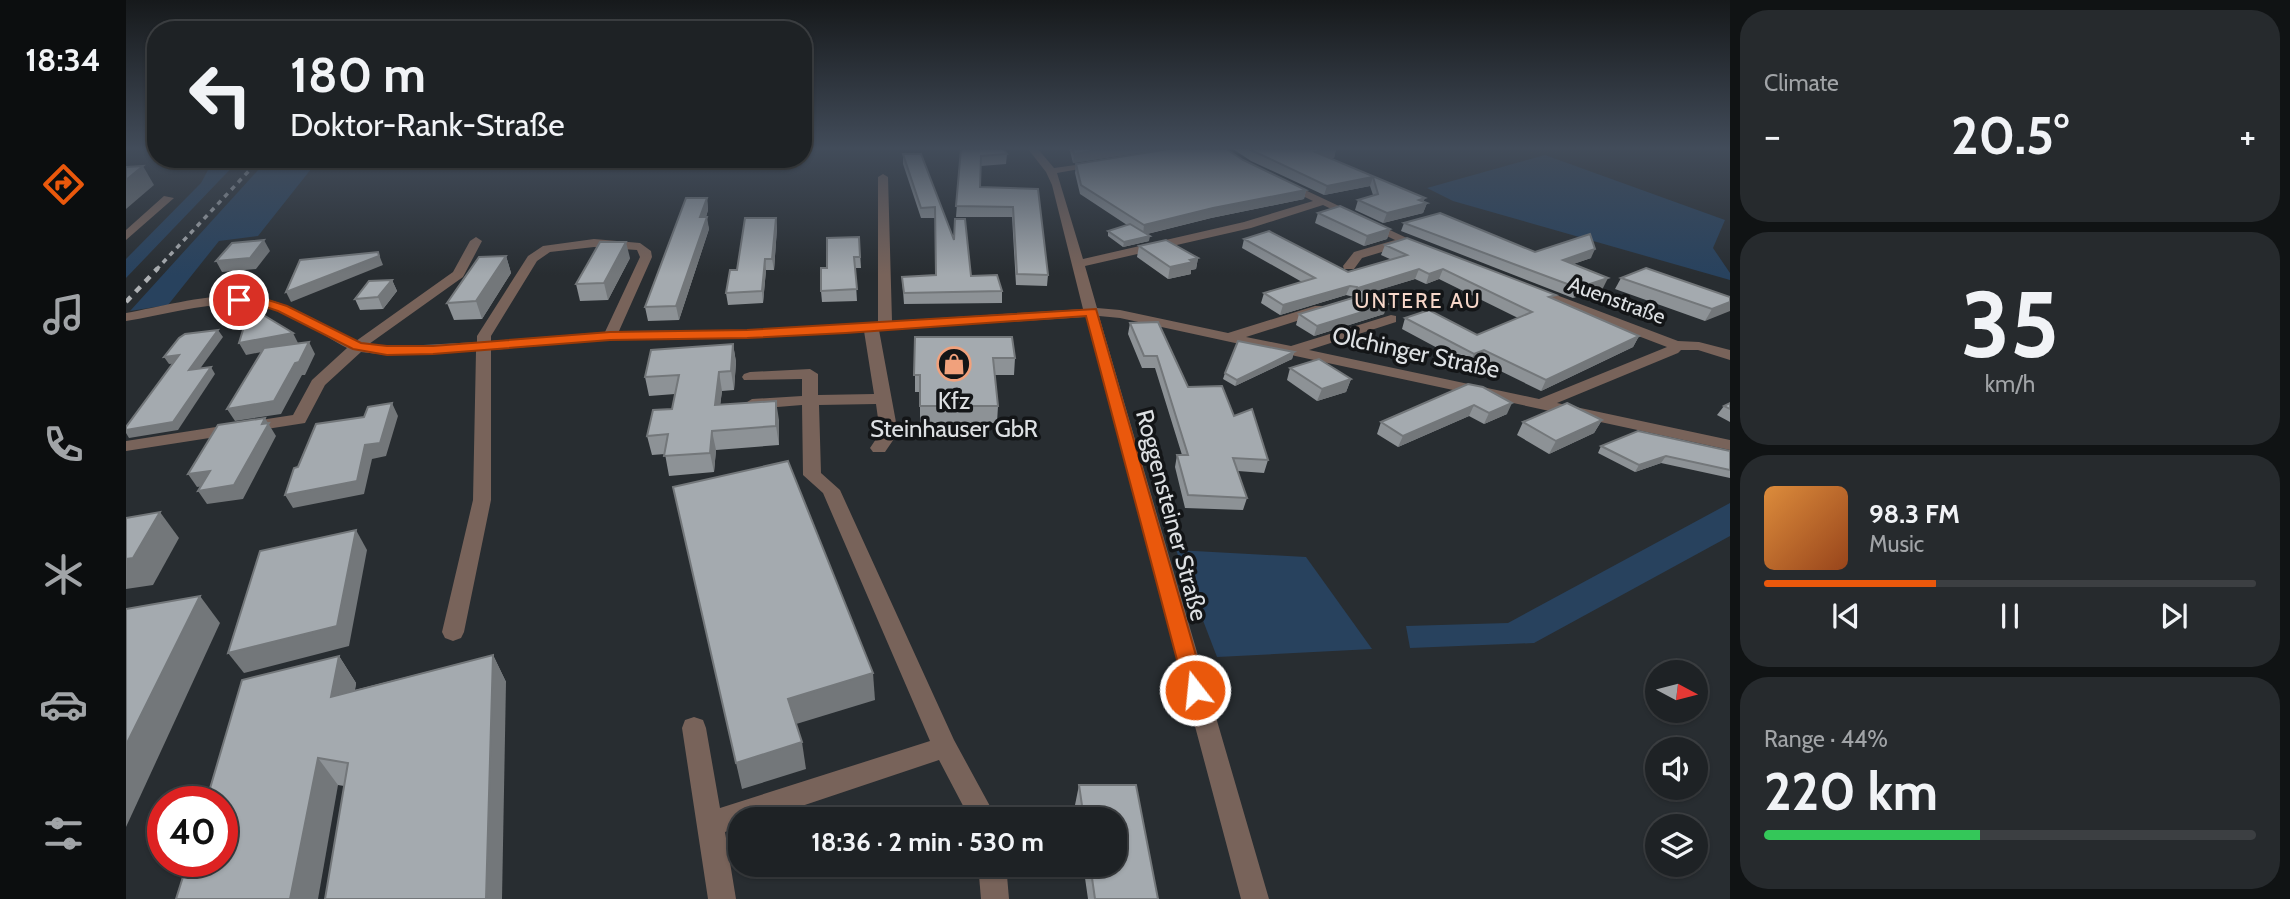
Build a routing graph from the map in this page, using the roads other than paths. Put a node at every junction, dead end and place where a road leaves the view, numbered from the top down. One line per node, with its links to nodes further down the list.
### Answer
1 (883, 191): 19 (street)
2 (1057, 191): 12 (street, Roggensteiner Straße)
3 (1299, 191): 5 (street)
4 (168, 198): 8 (street)
5 (1322, 202): 7 (street); 12 (street)
6 (1404, 224): 7 (street)
7 (1381, 230): 10 (street)
8 (126, 236)
9 (476, 241): 24 (street)
10 (1405, 241): 11 (street); 13 (street)
11 (1431, 251)
12 (1079, 264): 16 (street, Roggensteiner Straße)
13 (1349, 266)
14 (1520, 286): 23 (street, Auenstraße)
15 (1336, 305): 21 (street)
16 (1091, 312): 19 (street, Olchinger Straße); 21 (street, Olchinger Straße); 43 (street, Roggensteiner Straße)
17 (126, 317): 24 (street, Olchinger Straße)
18 (1391, 319): 25 (street)
19 (878, 327): 20 (street, Olchinger Straße); 29 (street)
20 (610, 336): 22 (street, Olchinger Straße); 22 (street)
21 (1231, 337): 25 (street, Olchinger Straße)
22 (483, 345): 24 (street, Olchinger Straße); 35 (street)
23 (1675, 345): 26 (street); 30 (street, Auenstraße)
24 (357, 346): 33 (street)
25 (1294, 350): 30 (street, Olchinger Straße)
26 (1730, 355)
27 (750, 377): 28 (street)
28 (809, 400): 29 (street); 31 (street); 37 (street)
29 (885, 400): 34 (street)
30 (1544, 402): 32 (street, Olchinger Straße)
31 (738, 405)
32 (1730, 444)
33 (126, 446)
34 (878, 448)
35 (453, 632)
36 (694, 728): 39 (street)
37 (945, 747): 38 (street); 39 (street)
38 (978, 807)
39 (710, 824): 41 (street)
40 (993, 877): 42 (street)
41 (722, 899)
42 (995, 899)
43 (1255, 899)

